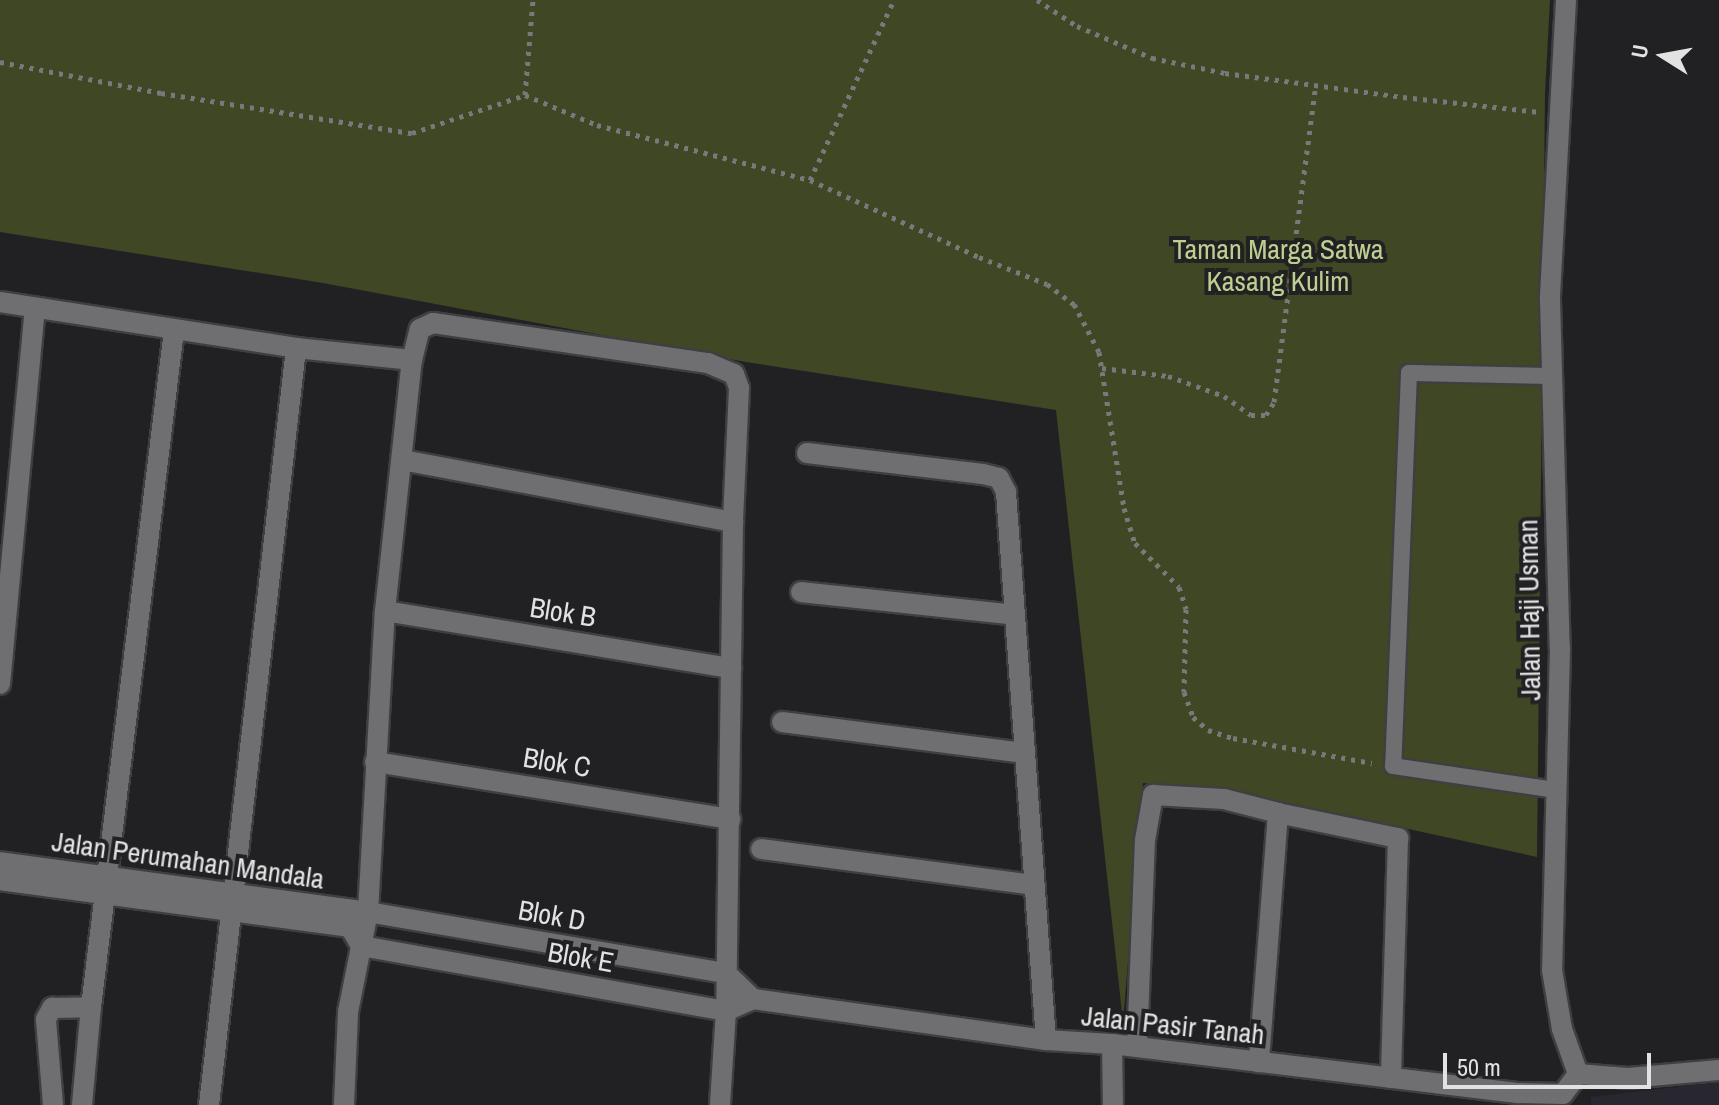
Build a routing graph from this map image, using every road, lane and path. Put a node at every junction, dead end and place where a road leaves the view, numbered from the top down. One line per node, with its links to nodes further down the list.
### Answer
1 (533, 0): 7 (path)
2 (894, 0): 9 (path)
3 (1037, 0): 6 (path)
4 (1566, 0): 8 (street, Jalan Haji Usman)
5 (0, 62): 7 (path)
6 (1316, 85): 8 (path); 15 (path)
7 (525, 95): 9 (path)
8 (1559, 114): 16 (street, Jalan Haji Usman)
9 (810, 180): 15 (path)
10 (0, 302): 11 (street)
11 (35, 308): 12 (street); 24 (street)
12 (174, 330): 13 (street); 36 (street)
13 (296, 348): 14 (street); 37 (street)
14 (412, 360): 18 (street); 19 (street)
15 (1102, 368): 28 (path)
16 (1552, 376): 28 (lane); 29 (street, Jalan Haji Usman)
17 (807, 453): 22 (street)
18 (402, 460): 19 (street); 21 (street)
19 (733, 522): 23 (street)
20 (801, 592): 22 (street)
21 (385, 611): 23 (street, Blok B); 27 (street)
22 (1015, 615): 26 (street)
23 (731, 668): 31 (street)
24 (0, 684)
25 (782, 722): 26 (street)
26 (1025, 753): 35 (street)
27 (375, 762): 31 (street, Blok C); 38 (street)
28 (1393, 766): 29 (lane)
29 (1555, 790): 49 (street, Jalan Haji Usman)
30 (1278, 813): 46 (street); 47 (street); 50 (street)
31 (730, 819): 40 (street)
32 (761, 849): 35 (street)
33 (0, 862): 36 (street, Jalan Perumahan Mandala)
34 (0, 880): 36 (street)
35 (1035, 885): 44 (street)
36 (106, 887): 37 (street); 42 (street)
37 (234, 902): 38 (street, Jalan Perumahan Mandala); 39 (street); 54 (street)
38 (368, 912): 39 (street); 40 (street, Blok D)
39 (361, 946): 43 (street, Blok E); 55 (street)
40 (726, 973): 41 (street); 43 (street)
41 (753, 999): 43 (street); 44 (street, Jalan Pasir Tanah)
42 (91, 1007): 52 (street); 53 (street)
43 (726, 1011): 56 (street)
44 (1046, 1040): 45 (street, Jalan Pasir Tanah)
45 (1112, 1044): 46 (street, Jalan Pasir Tanah); 57 (street)
46 (1137, 1047): 47 (street, Jalan Pasir Tanah)
47 (1259, 1062): 50 (street, Jalan Pasir Tanah)
48 (1719, 1070): 49 (street)
49 (1578, 1074): 51 (street, Jalan Pasir Tanah)
50 (1391, 1078): 51 (street, Jalan Pasir Tanah)
51 (1564, 1100)
52 (53, 1105)
53 (82, 1105)
54 (209, 1105)
55 (344, 1105)
56 (720, 1105)
57 (1113, 1105)

